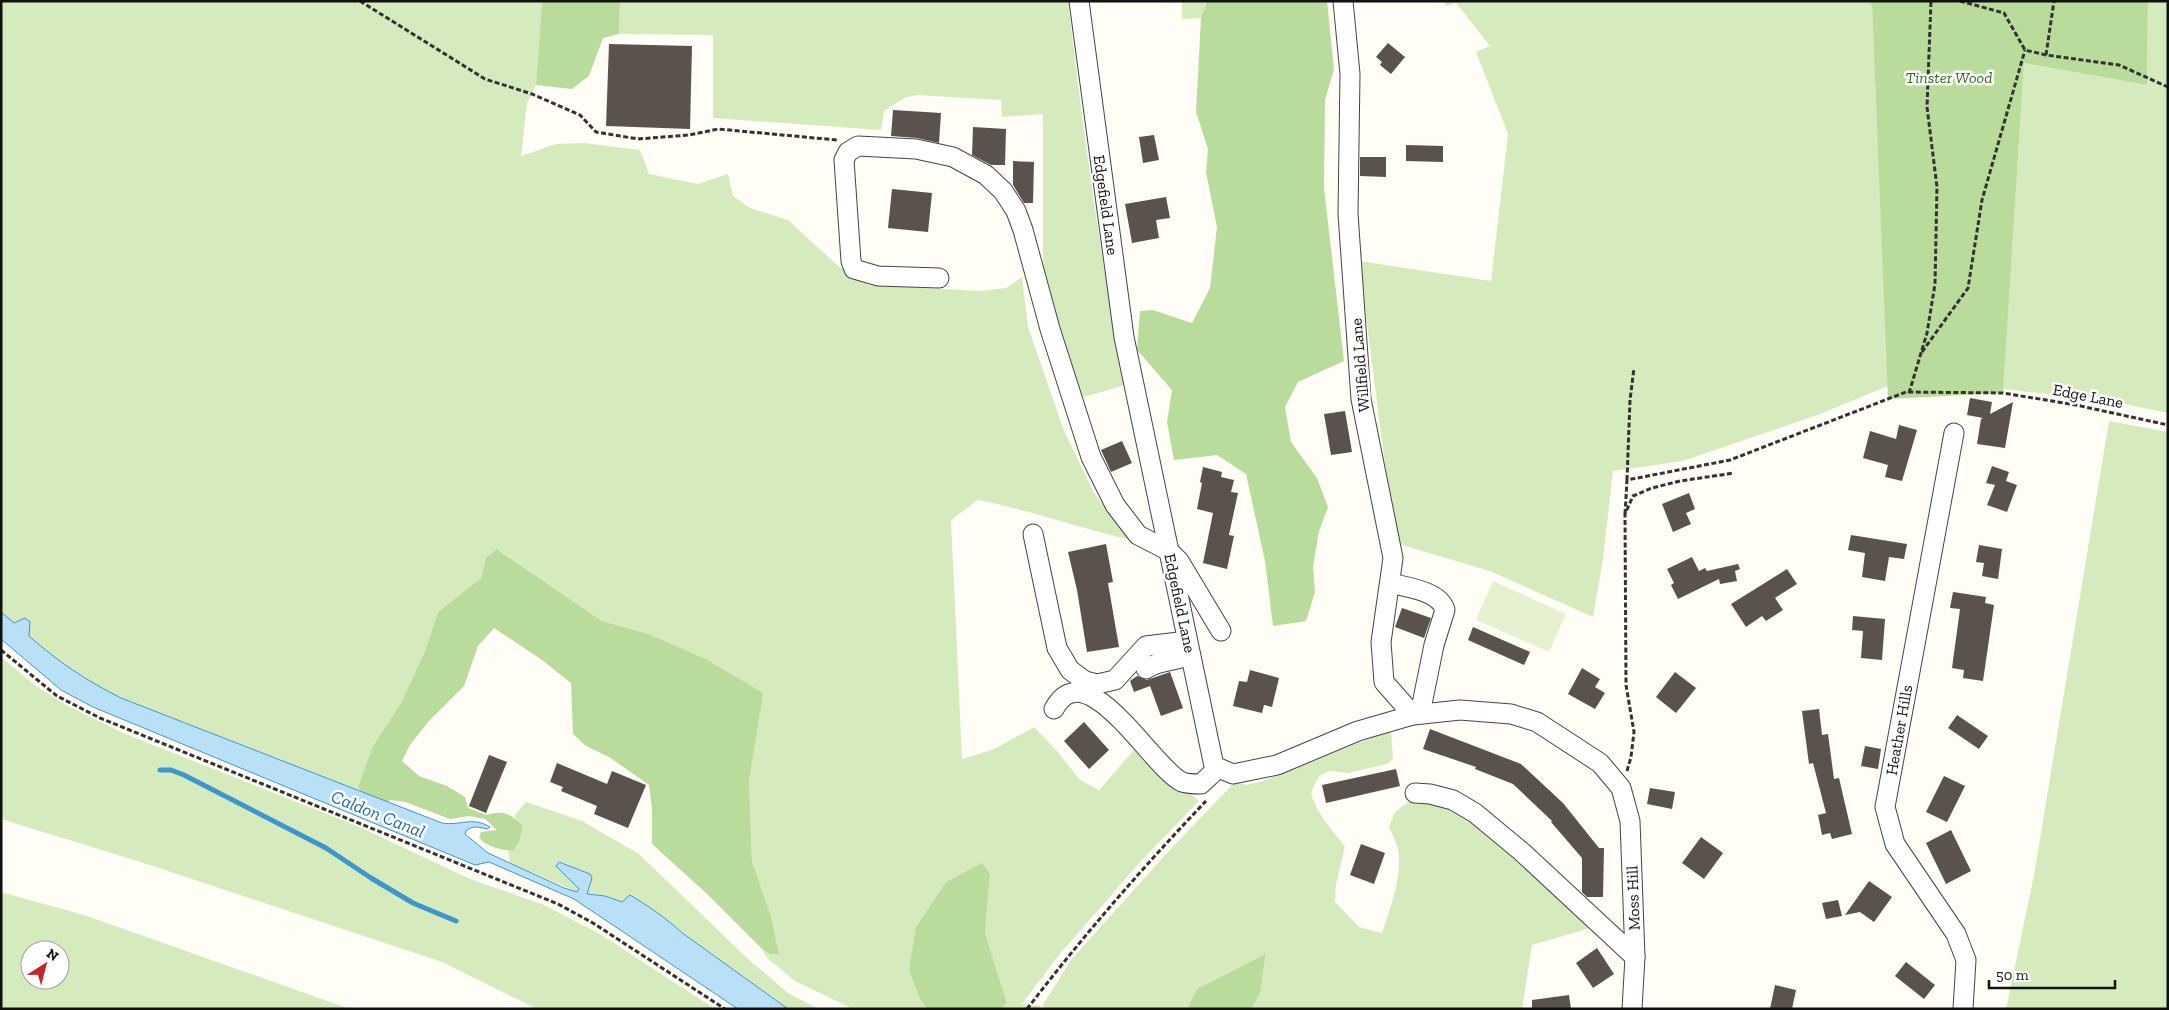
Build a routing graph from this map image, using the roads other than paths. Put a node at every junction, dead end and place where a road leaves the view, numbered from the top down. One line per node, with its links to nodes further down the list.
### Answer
1 (1079, 1): 6 (street, Edgefield Lane)
2 (1343, 1): 7 (street, Willfield Lane)
3 (939, 278): 6 (street)
4 (1954, 432): 17 (street, Heather Hills)
5 (1033, 534): 9 (street)
6 (1169, 551): 8 (street); 9 (street, Edgefield Lane)
7 (1390, 583): 12 (street, Willfield Lane); 12 (street)
8 (1221, 631)
9 (1189, 648): 10 (street); 13 (street, Edgefield Lane)
10 (1146, 669)
11 (1054, 709): 13 (street)
12 (1416, 714): 13 (street); 15 (street, Moss Hill)
13 (1218, 768)
14 (1414, 793): 15 (street)
15 (1635, 957): 16 (street, Moss Hill)
16 (1632, 1009)
17 (1963, 1009)

